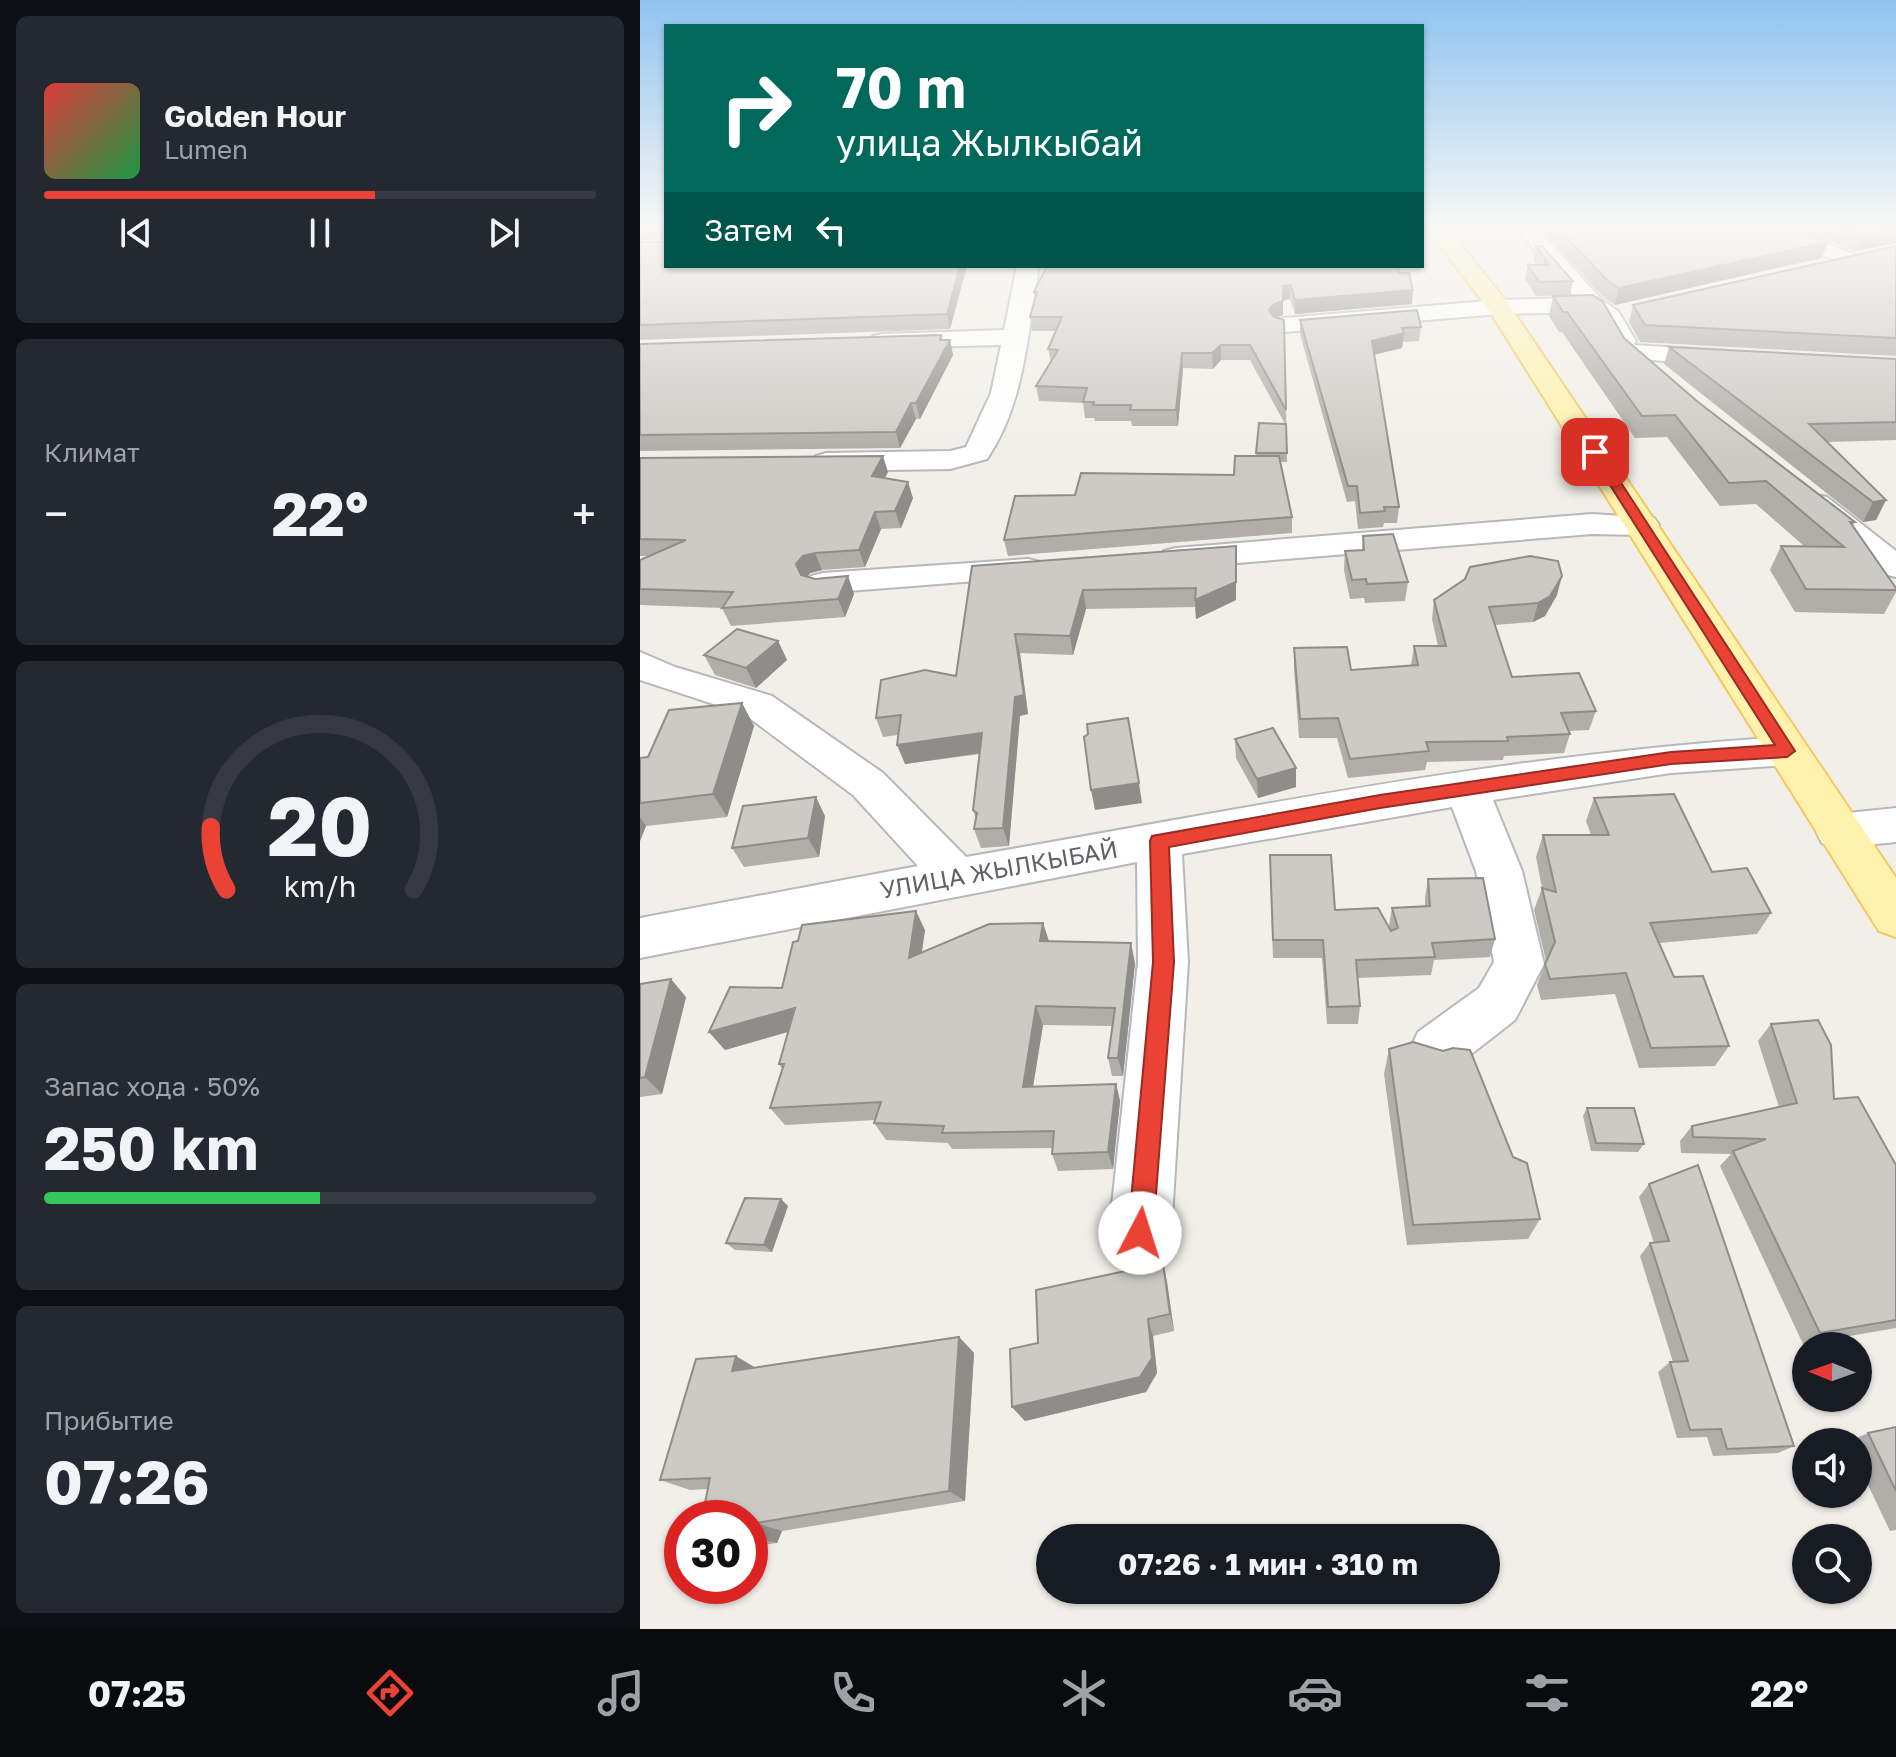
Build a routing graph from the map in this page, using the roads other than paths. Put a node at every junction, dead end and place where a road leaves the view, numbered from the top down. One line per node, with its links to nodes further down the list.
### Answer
1 (1020, 302): 7 (street)
2 (1495, 302): 4 (main road)
3 (1601, 302): 5 (street)
4 (1499, 307): 5 (street); 6 (street); 12 (main road)
5 (1610, 311): 9 (street)
6 (1284, 325)
7 (1012, 337): 8 (street); 10 (street)
8 (853, 342)
9 (1759, 361)
10 (805, 462)
11 (1800, 491): 15 (street)
12 (1643, 525): 13 (street); 18 (main road)
13 (1150, 559)
14 (1055, 567): 16 (street)
15 (1896, 567)
16 (823, 583)
17 (640, 664): 23 (street)
18 (1787, 751): 19 (street, УЛИЦА ЖЫЛКЫБАЙ); 21 (main road)
19 (1466, 788): 22 (street, УЛИЦА ЖЫЛКЫБАЙ); 26 (street)
20 (1896, 825): 21 (street)
21 (1838, 831): 24 (main road)
22 (1159, 841): 23 (street, УЛИЦА ЖЫЛКЫБАЙ); 27 (street)
23 (956, 877): 25 (street, УЛИЦА ЖЫЛКЫБАЙ)
24 (1896, 917)
25 (640, 938)
26 (1437, 1049)
27 (1140, 1233)

